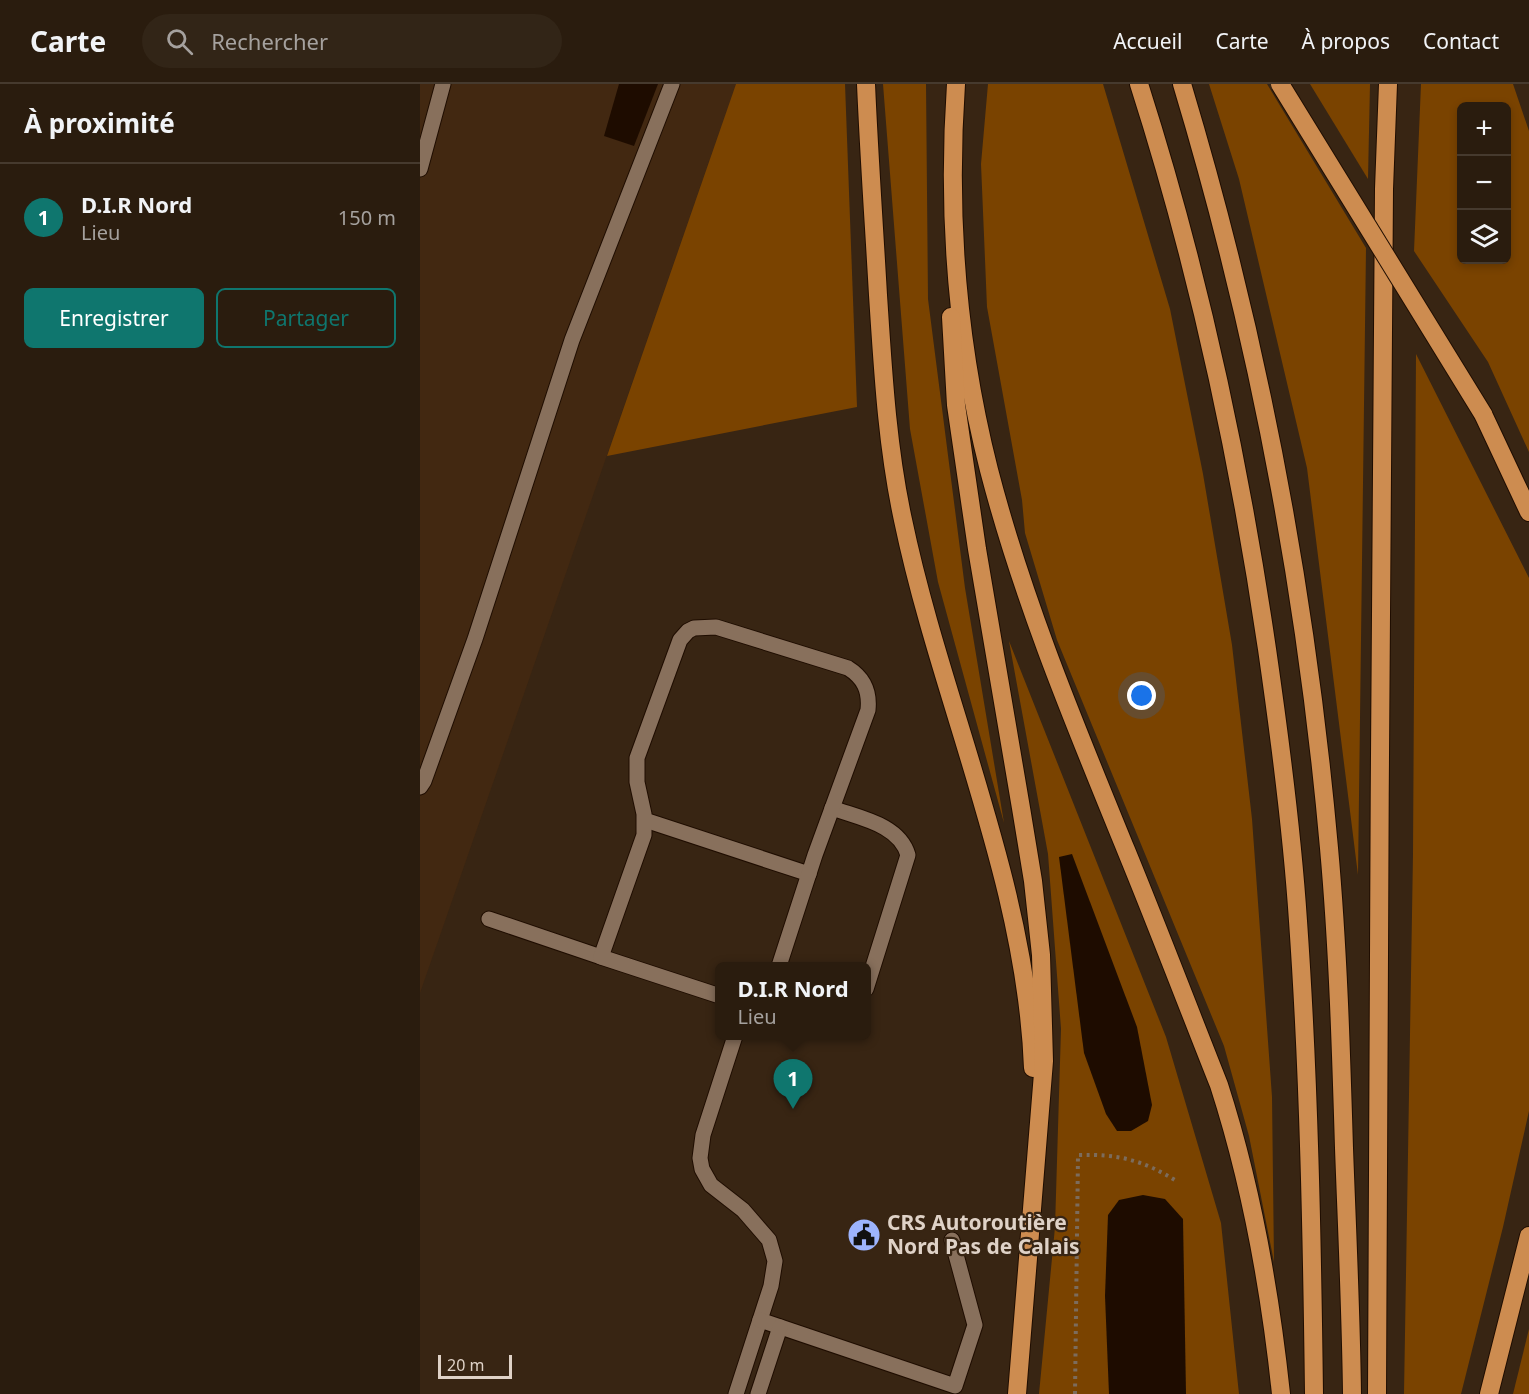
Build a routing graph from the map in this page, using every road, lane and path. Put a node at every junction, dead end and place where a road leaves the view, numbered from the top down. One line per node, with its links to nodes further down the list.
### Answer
1 (443, 84): 9 (lane)
2 (672, 84): 12 (lane)
3 (866, 84): 23 (highway)
4 (956, 84): 10 (highway)
5 (1139, 84): 34 (highway)
6 (1182, 84): 35 (highway)
7 (1280, 84): 11 (highway, bridge)
8 (1388, 84): 36 (highway)
9 (420, 169)
10 (954, 256): 23 (highway); 33 (highway)
11 (1529, 512)
12 (422, 784): 13 (lane)
13 (420, 797)
14 (832, 808): 15 (lane); 16 (lane); 20 (lane)
15 (645, 820): 16 (lane); 18 (lane)
16 (809, 874): 19 (lane)
17 (489, 919): 18 (lane)
18 (601, 957): 21 (lane)
19 (780, 962)
20 (871, 976)
21 (715, 994)
22 (733, 1040): 27 (lane)
23 (1036, 1148): 31 (highway)
24 (1178, 1182): 32 (path)
25 (1529, 1236): 37 (highway)
26 (952, 1240): 28 (lane)
27 (760, 1320): 28 (lane); 29 (lane)
28 (780, 1327): 30 (lane)
29 (736, 1394)
30 (758, 1394)
31 (1017, 1394)
32 (1075, 1394)
33 (1281, 1394)
34 (1314, 1394)
35 (1352, 1394)
36 (1377, 1394)
37 (1489, 1394)

